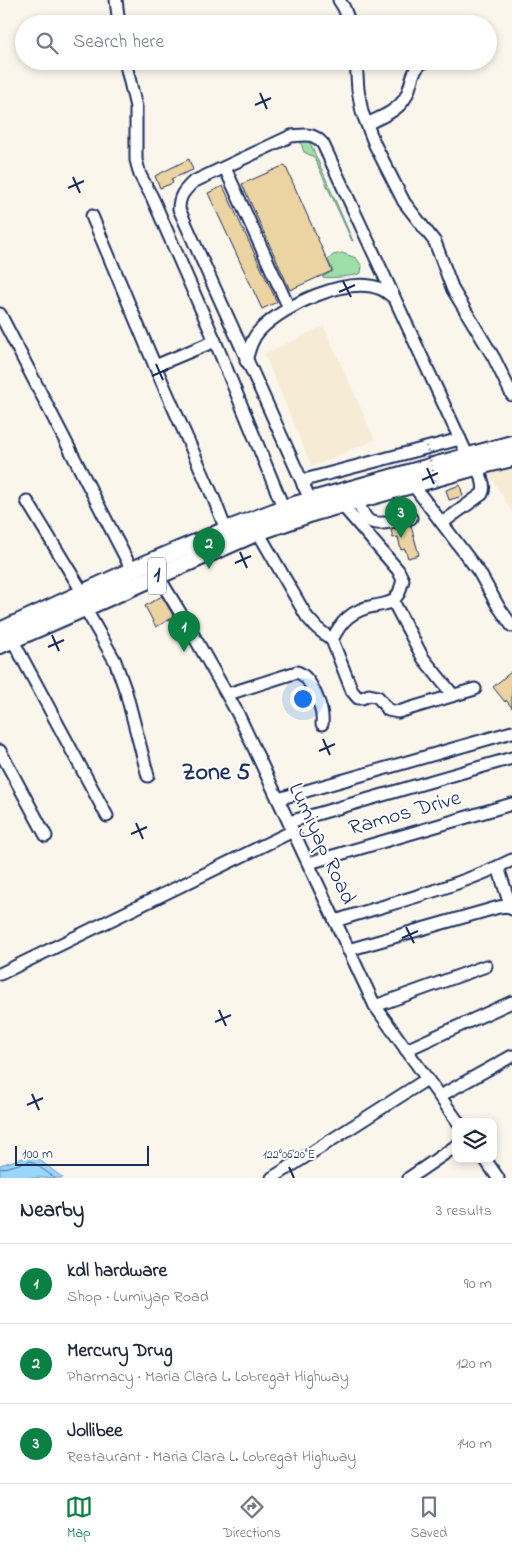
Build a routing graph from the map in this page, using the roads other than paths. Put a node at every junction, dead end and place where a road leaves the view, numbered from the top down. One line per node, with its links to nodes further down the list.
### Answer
1 (116, 0): 3 (street)
2 (339, 0): 4 (street)
3 (118, 15)
4 (347, 15)
5 (127, 70): 14 (street)
6 (357, 70): 8 (street)
7 (415, 70): 8 (street)
8 (367, 124): 17 (street)
9 (225, 168): 11 (street); 12 (street); 15 (street)
10 (92, 216): 16 (street)
11 (395, 299): 12 (street); 18 (street)
12 (289, 308): 15 (street)
13 (0, 314): 33 (street)
14 (215, 341): 16 (street); 27 (street)
15 (246, 361): 22 (street)
16 (155, 366): 30 (street)
17 (512, 394)
18 (460, 439): 21 (street); 22 (street)
19 (512, 444): 21 (highway, 1)
20 (512, 458): 21 (highway, 1)
21 (471, 461): 23 (highway, 1); 26 (highway, 1); 29 (street)
22 (303, 485): 26 (street)
23 (413, 485): 25 (highway, 1); 29 (street)
24 (27, 502): 34 (street)
25 (349, 503): 26 (highway, 1); 28 (street); 35 (street)
26 (313, 506): 27 (highway, 1)
27 (286, 514): 30 (highway, 1); 31 (highway, 1)
28 (411, 518)
29 (442, 522): 36 (street)
30 (226, 530): 32 (highway, 1)
31 (258, 532): 32 (highway, 1); 38 (street)
32 (154, 569): 33 (highway, 1); 34 (highway, 1); 40 (street, Lumiyap Road)
33 (132, 570): 34 (highway, 1)
34 (84, 600): 37 (highway, 1); 46 (street)
35 (393, 601): 38 (street); 41 (street)
36 (512, 626)
37 (4, 638): 49 (street)
38 (332, 640): 41 (street)
39 (475, 689): 41 (street)
40 (228, 694): 42 (street); 47 (street, Lumiyap Road)
41 (453, 696)
42 (322, 724)
43 (512, 732): 47 (street)
44 (0, 751): 51 (street)
45 (512, 758): 50 (street)
46 (148, 776)
47 (278, 799): 50 (street, Lumiyap Road)
48 (512, 804): 53 (street, Ramos Drive)
49 (107, 816)
50 (291, 827): 53 (street, Lumiyap Road); 59 (street)
51 (46, 836)
52 (512, 860): 54 (street)
53 (310, 863): 56 (street, Lumiyap Road)
54 (498, 867): 55 (street); 56 (street)
55 (511, 909): 57 (street)
56 (335, 921): 57 (street, Lumiyap Road)
57 (348, 950): 61 (street, Lumiyap Road)
58 (486, 966): 61 (street)
59 (0, 974)
60 (512, 1002): 62 (street)
61 (375, 1006): 62 (street, Lumiyap Road)
62 (406, 1050): 64 (street, Lumiyap Road)
63 (512, 1056): 65 (street)
64 (427, 1079): 65 (street, Lumiyap Road); 69 (street)
65 (440, 1096): 66 (street, Lumiyap Road)
66 (455, 1118)
67 (452, 1149): 70 (street)
68 (488, 1163): 71 (street)
69 (272, 1178)
70 (409, 1178)
71 (498, 1178)

